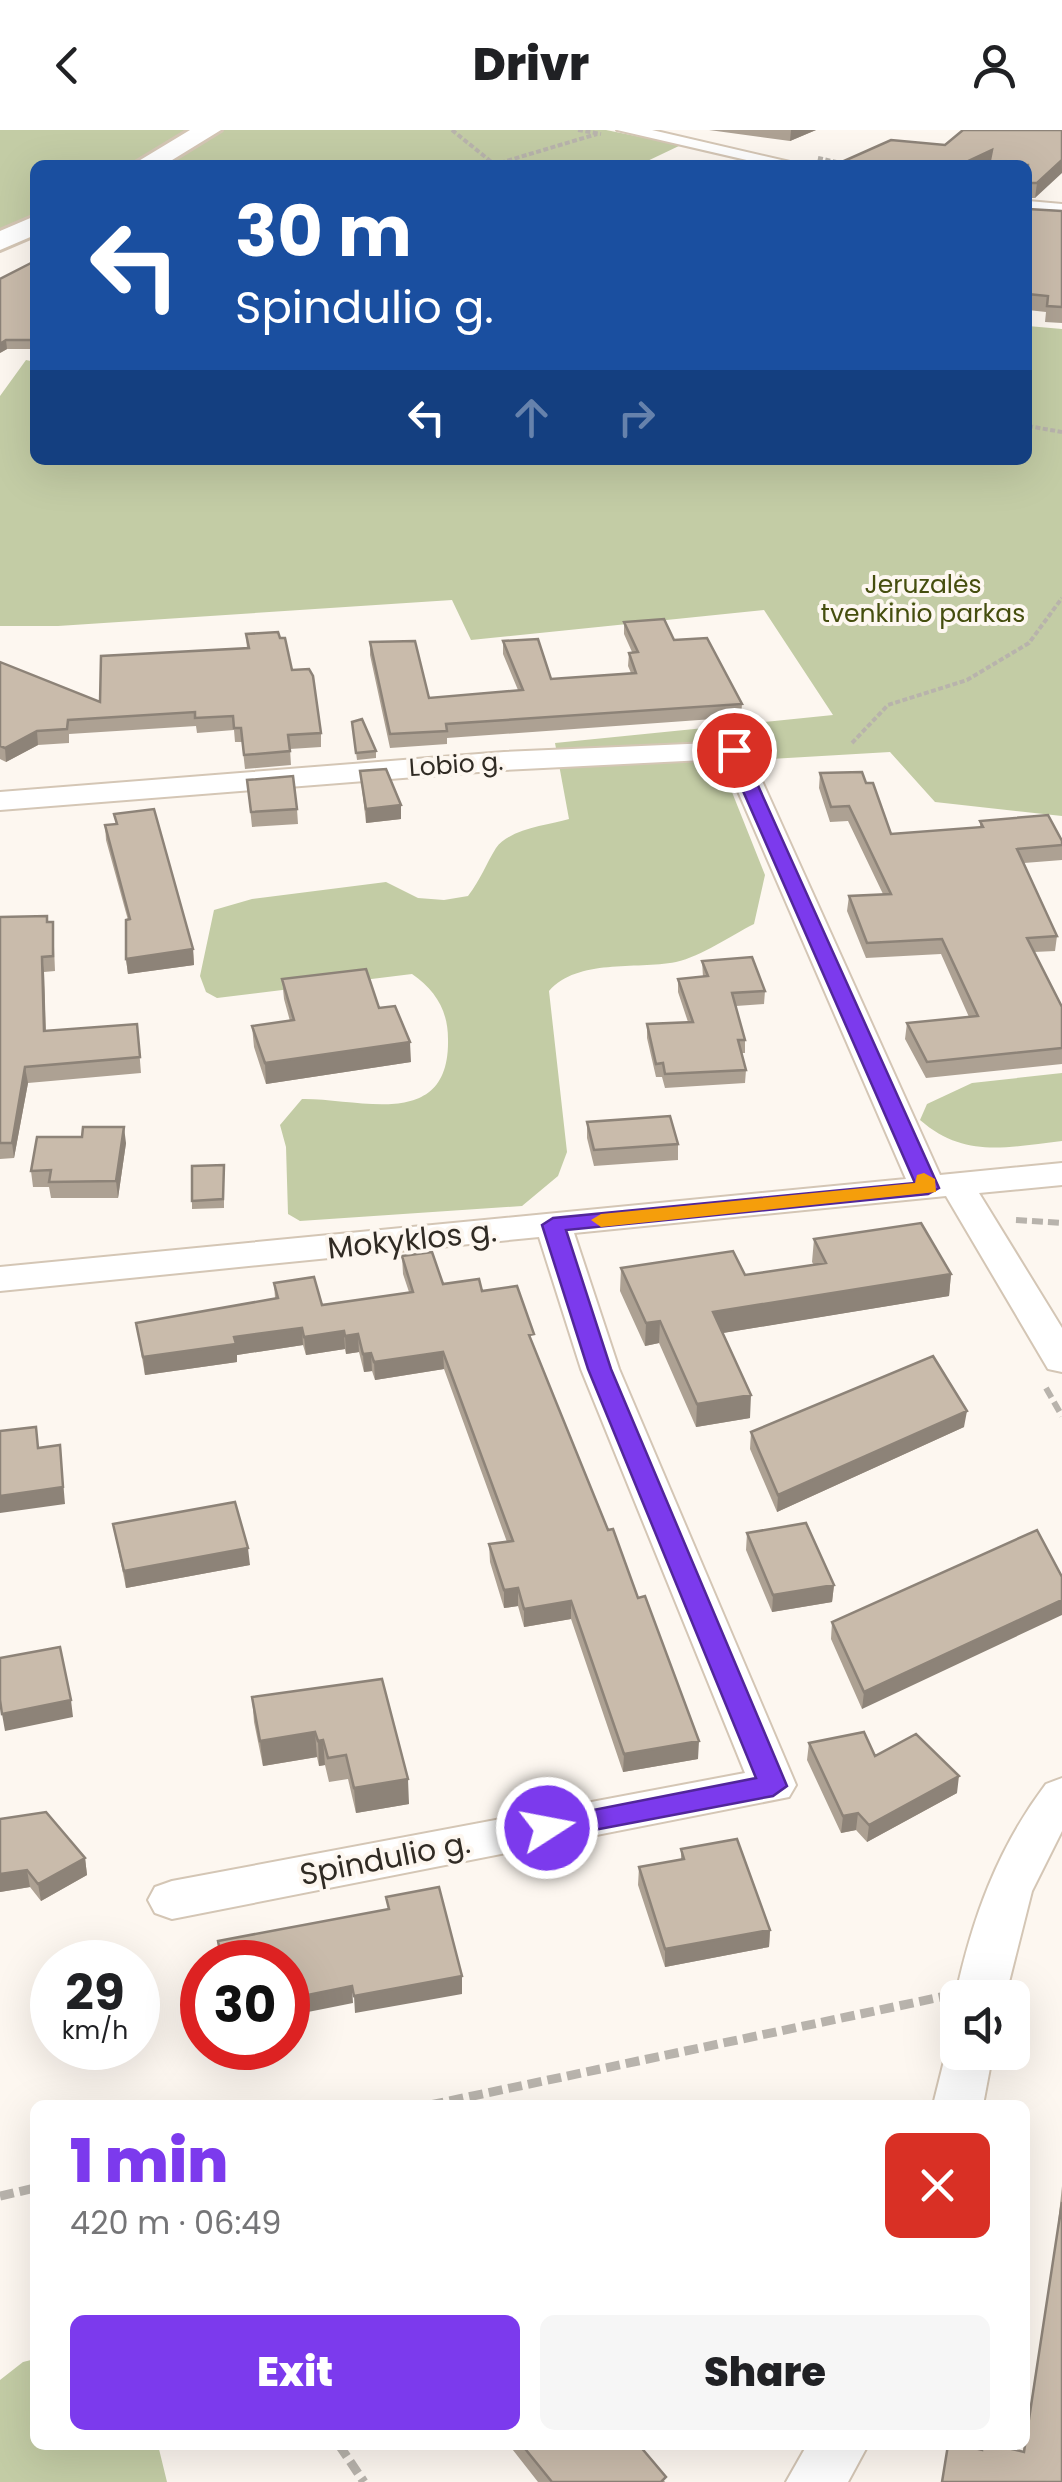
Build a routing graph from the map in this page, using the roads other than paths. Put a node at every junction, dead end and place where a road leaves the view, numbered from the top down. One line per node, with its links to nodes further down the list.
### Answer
1 (209, 130): 3 (street)
2 (626, 130): 4 (street)
3 (154, 160)
4 (770, 160)
5 (1032, 207): 6 (street)
6 (1062, 210)
7 (30, 227): 8 (street)
8 (0, 242)
9 (0, 801): 11 (street, Lobio g.)
10 (1062, 1174): 11 (street, Mokyklos g.)
11 (943, 1186): 12 (street, Mokyklos g.); 14 (street)
12 (553, 1225): 13 (street, Mokyklos g.); 16 (street, Spindulio g.)
13 (0, 1279)
14 (1062, 1360)
15 (1062, 1796): 17 (street)
16 (172, 1900)
17 (983, 1980)
18 (965, 2070): 19 (street)
19 (959, 2100)
20 (837, 2450): 21 (street)
21 (815, 2482)

